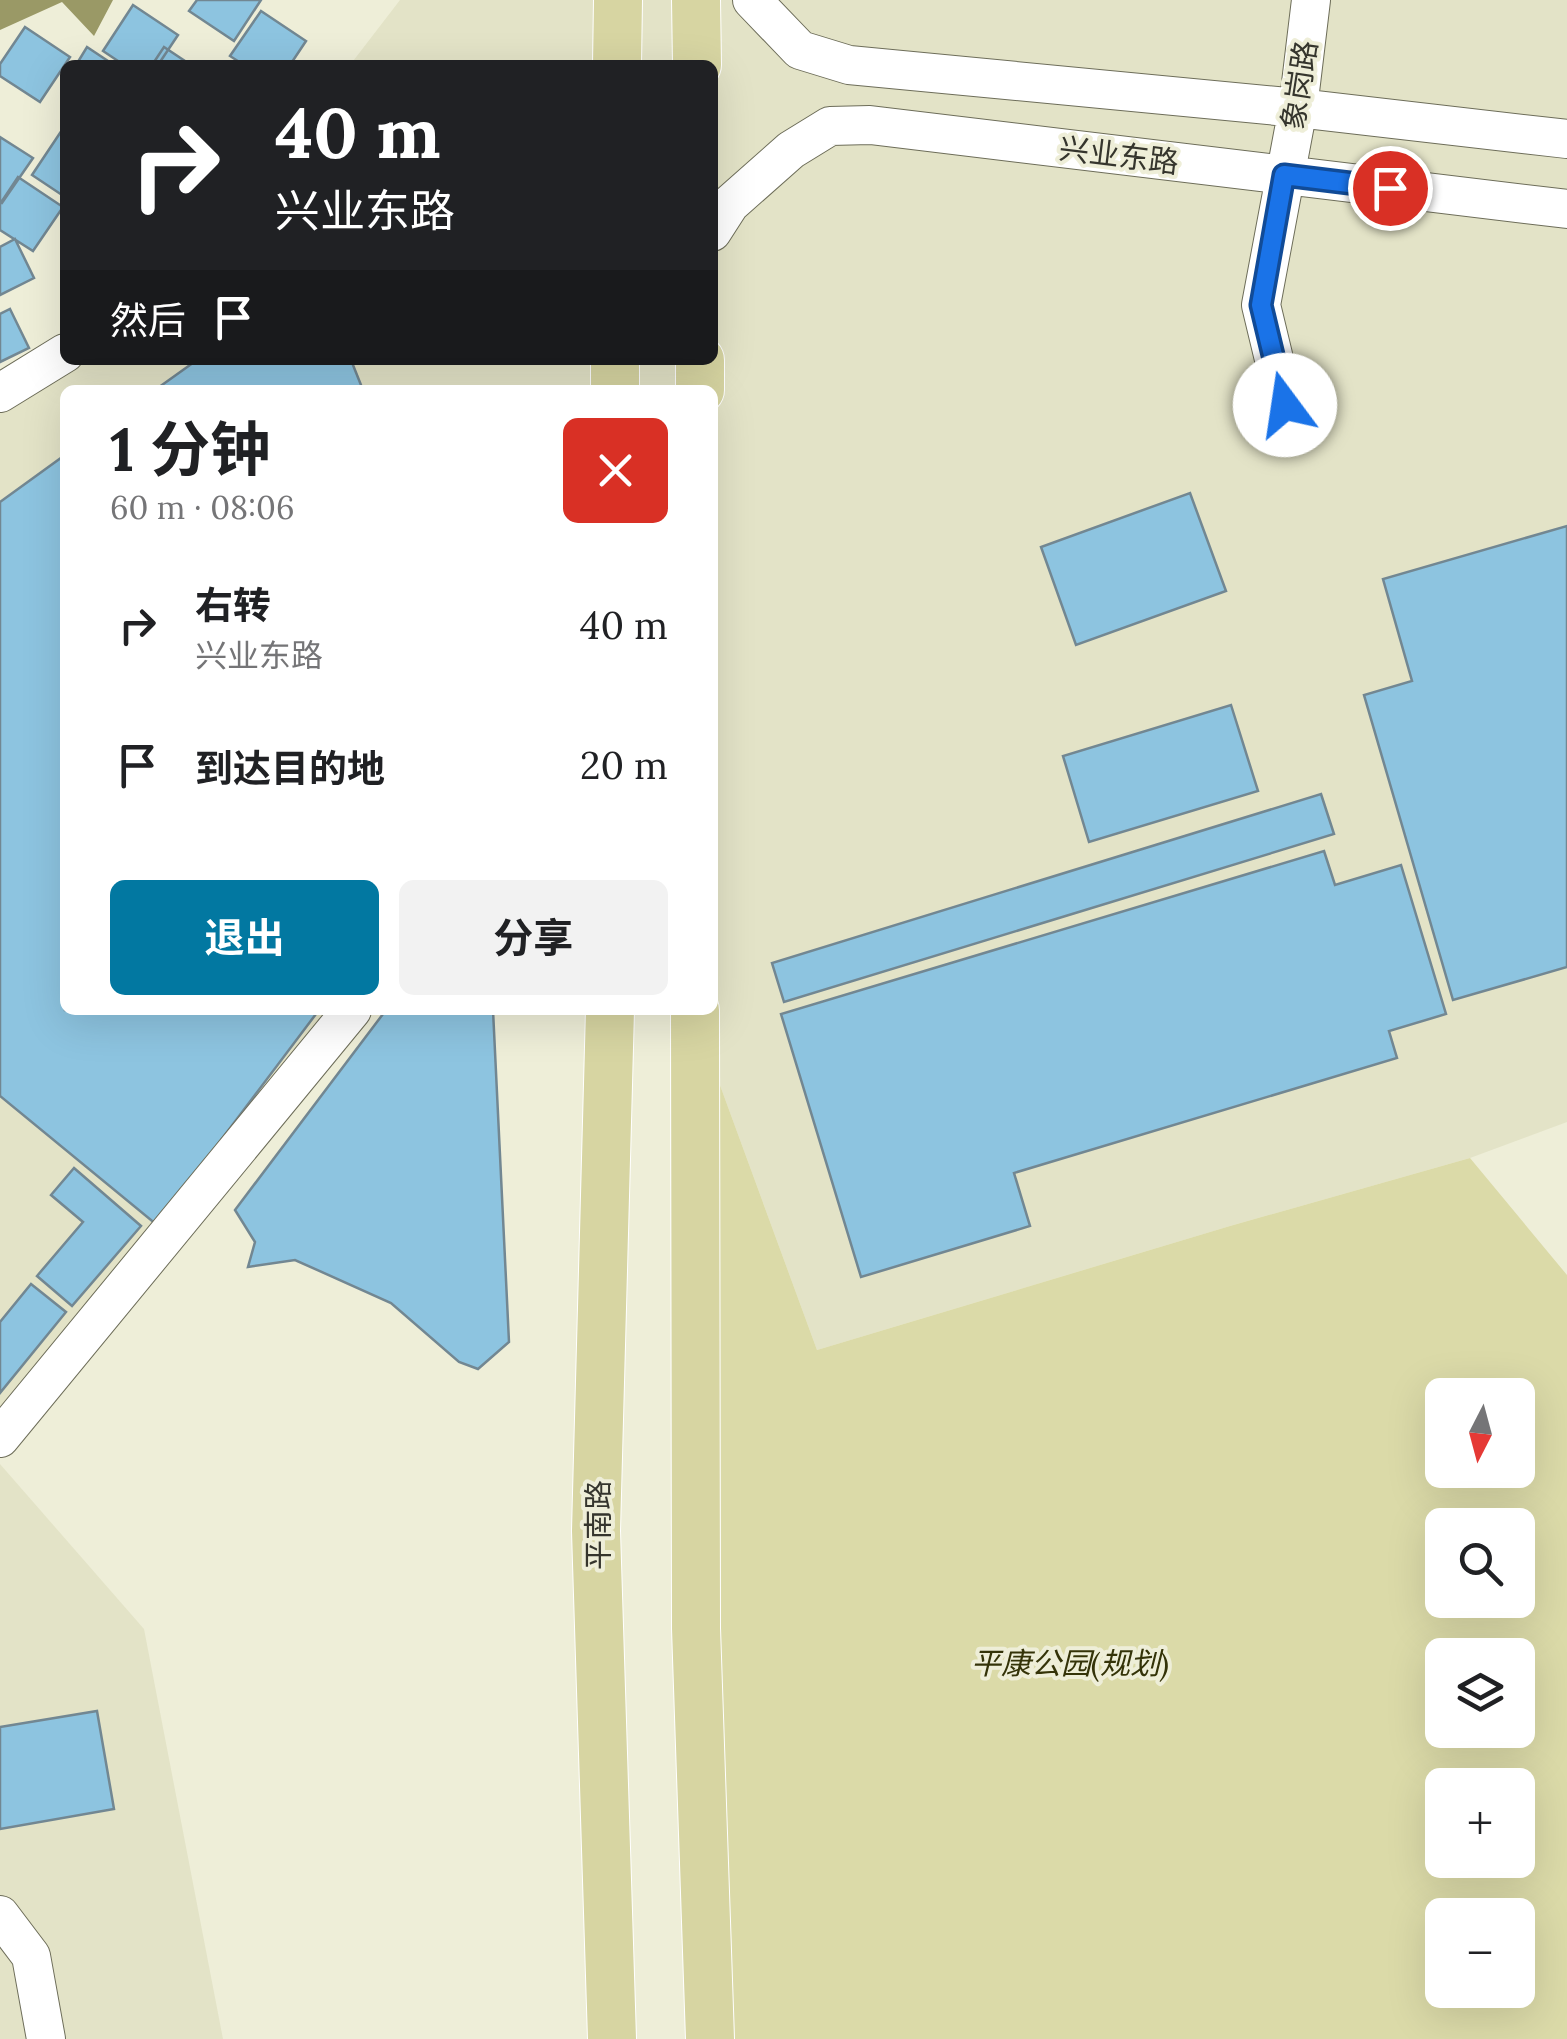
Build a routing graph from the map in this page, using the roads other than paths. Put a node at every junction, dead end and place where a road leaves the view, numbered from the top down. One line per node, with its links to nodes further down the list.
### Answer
1 (618, 0): 5 (main road)
2 (696, 0): 6 (main road)
3 (752, 0): 7 (street, 兴业东路)
4 (1311, 0): 7 (street, 象岗路)
5 (617, 60)
6 (697, 60)
7 (1298, 108): 8 (street, 兴业东路); 9 (street, 象岗路)
8 (1567, 139)
9 (1284, 175): 10 (street, 兴业东路); 11 (street, 兴业东路); 14 (street, 象岗路)
10 (1567, 208)
11 (718, 223)
12 (60, 356): 13 (street)
13 (0, 394)
14 (1285, 405)
15 (348, 1015): 18 (street)
16 (610, 1015): 21 (main road, 平南路)
17 (695, 1015): 22 (main road)
18 (0, 1438)
19 (0, 1916): 20 (street)
20 (46, 2039)
21 (612, 2039)
22 (710, 2039)

